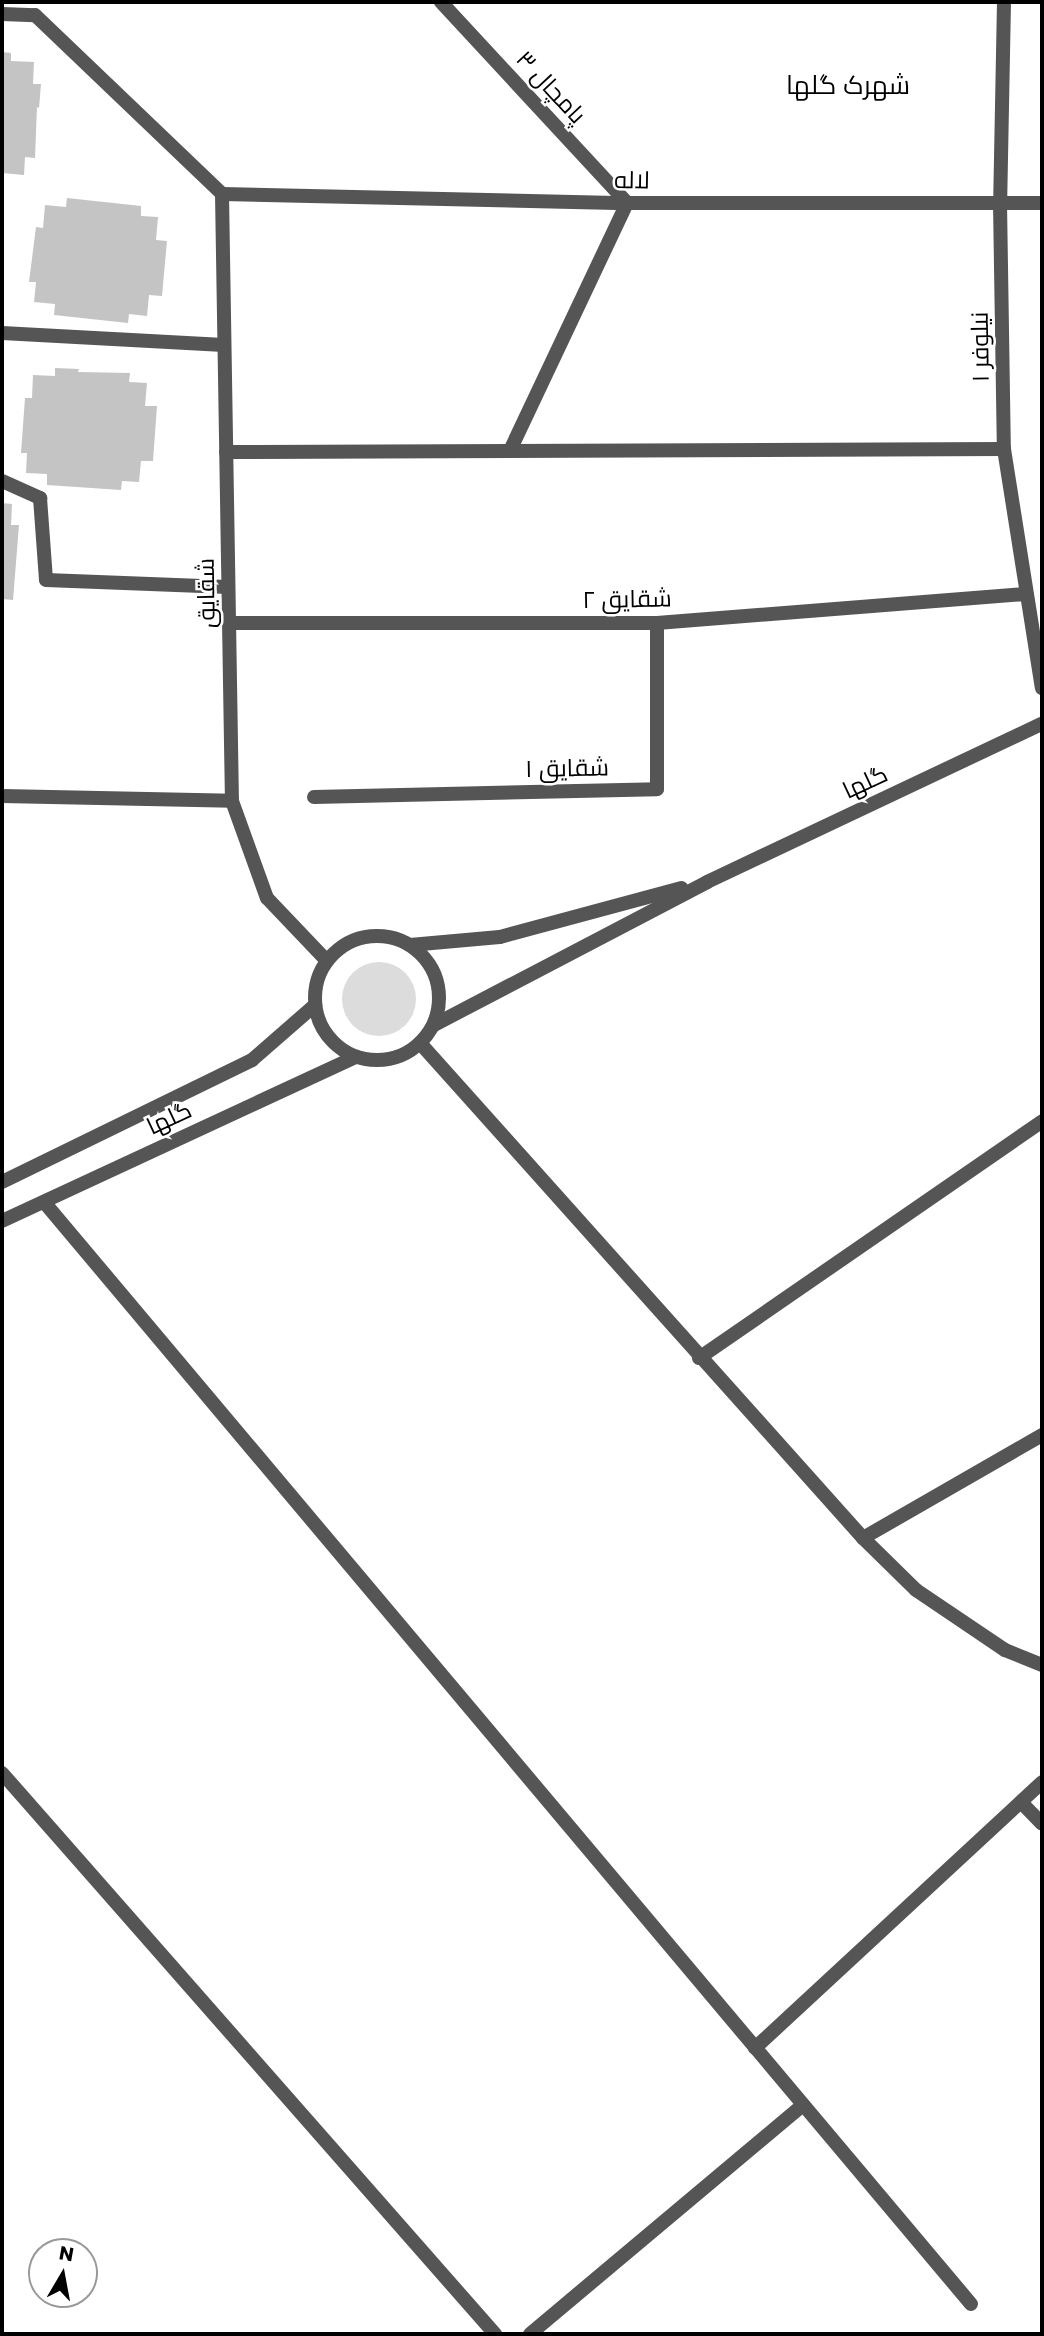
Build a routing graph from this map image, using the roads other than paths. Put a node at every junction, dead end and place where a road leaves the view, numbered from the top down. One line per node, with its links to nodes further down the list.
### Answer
1 (441, 2): 5 (street, پامچال ۳)
2 (1004, 2): 6 (street, نیلوفر ۱)
3 (2, 14): 4 (street)
4 (222, 194): 5 (street, لاله); 9 (street, شقایق)
5 (627, 203): 6 (street, لاله); 11 (street)
6 (1000, 203): 7 (street, لاله); 10 (street, نیلوفر ۱)
7 (1042, 203)
8 (2, 334): 9 (street)
9 (224, 345): 12 (street, شقایق)
10 (1004, 449): 11 (street); 15 (street, نیلوفر ۱)
11 (510, 451): 12 (street)
12 (226, 452): 14 (street, شقایق)
13 (2, 481): 14 (street)
14 (228, 587): 16 (street, شقایق)
15 (1026, 594): 17 (street, شقایق ۲); 18 (street, نیلوفر ۱)
16 (229, 623): 17 (street, شقایق ۲); 22 (street, شقایق)
17 (657, 623): 21 (street, شقایق ۱)
18 (1042, 688)
19 (1042, 724): 23 (street, گلها)
20 (2, 796): 22 (street)
21 (314, 797)
22 (232, 801): 25 (street, شقایق)
23 (708, 882): 24 (street, گلها); 27 (street, گلها)
24 (410, 945): 25 (street); 27 (street)
25 (327, 961): 26 (street)
26 (315, 1005): 29 (street); 31 (street, گلها)
27 (434, 1025): 28 (street)
28 (420, 1043): 29 (street); 34 (street)
29 (356, 1056): 32 (street, گلها)
30 (1042, 1121): 34 (street)
31 (2, 1182)
32 (44, 1202): 33 (street, گلها); 42 (street)
33 (2, 1221)
34 (699, 1358): 36 (street)
35 (1042, 1436): 36 (street)
36 (863, 1538): 37 (street)
37 (1042, 1665)
38 (2, 1773): 45 (street)
39 (1042, 1782): 40 (street)
40 (1021, 1802): 41 (street); 42 (street)
41 (1042, 1824)
42 (755, 2048): 43 (street)
43 (803, 2105): 44 (street); 46 (street)
44 (971, 2304)
45 (495, 2334)
46 (530, 2334)

